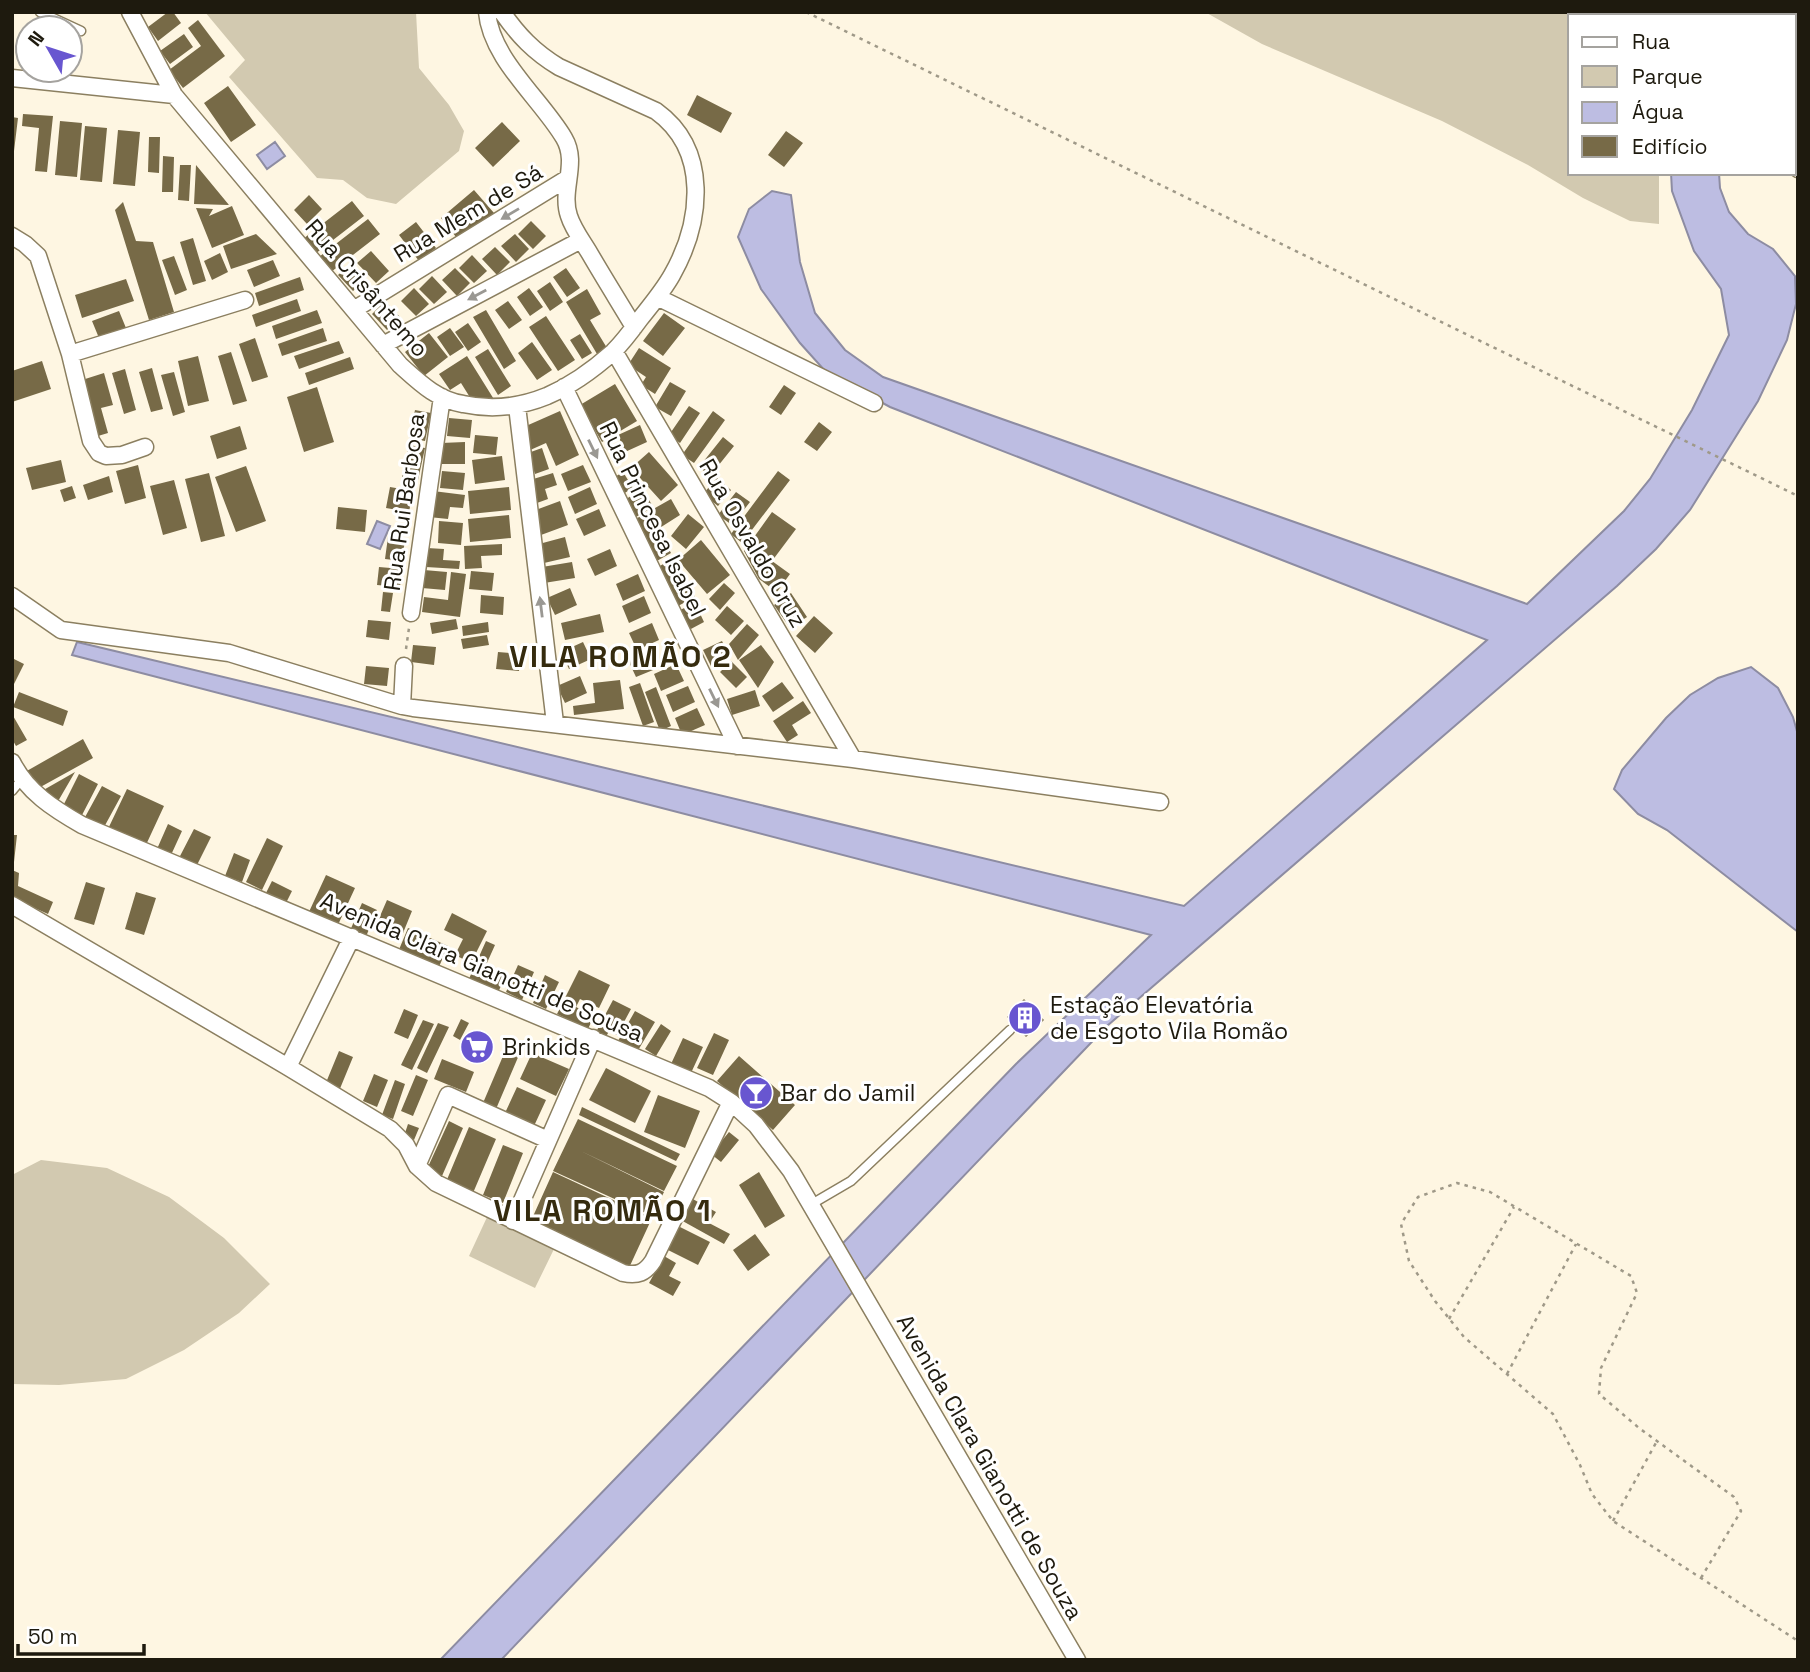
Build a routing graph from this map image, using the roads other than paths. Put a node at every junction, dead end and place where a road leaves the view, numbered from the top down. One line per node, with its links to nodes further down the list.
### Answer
1 (130, 12): 5 (street, Rua Crisântemo)
2 (487, 12): 6 (street)
3 (502, 12): 9 (street, Rua Crisântemo)
4 (12, 78): 5 (street)
5 (174, 95): 11 (street, Rua Crisântemo)
6 (568, 178): 8 (street); 11 (street, Rua Mem de Sá, one-way to 11)
7 (12, 236): 15 (street)
8 (581, 240): 12 (street); 13 (street, one-way to 13)
9 (657, 296): 12 (street, Rua Crisântemo); 18 (street)
10 (245, 300): 15 (street)
11 (355, 309): 13 (street, Rua Crisântemo)
12 (634, 327): 14 (street, Rua Crisântemo)
13 (383, 345): 17 (street, Rua Crisântemo)
14 (614, 351): 16 (street, Rua Crisântemo); 27 (street, Rua Osvaldo Cruz)
15 (70, 354): 20 (street)
16 (564, 387): 19 (street, Rua Crisântemo); 26 (street, Rua Princesa Isabel, one-way to 26)
17 (442, 397): 19 (street, Rua Crisântemo); 22 (street, Rua Rui Barbosa)
18 (874, 403)
19 (517, 406): 25 (street, one-way to 19)
20 (145, 447)
21 (12, 596): 24 (street)
22 (411, 613)
23 (404, 666): 24 (street)
24 (402, 706): 25 (street)
25 (555, 723): 26 (street)
26 (737, 746): 27 (street)
27 (853, 759): 30 (street)
28 (12, 762): 29 (street, Avenida Clara Gianotti de Sousa)
29 (17, 785): 32 (street, Avenida Clara Gianotti de Sousa)
30 (1160, 802)
31 (12, 905): 35 (street)
32 (352, 937): 34 (street, Avenida Clara Gianotti de Sousa); 35 (street)
33 (1010, 1030): 39 (lane)
34 (593, 1038): 36 (street, Avenida Clara Gianotti de Sousa); 37 (street)
35 (288, 1067): 38 (street)
36 (731, 1102): 39 (street, Avenida Clara Gianotti de Sousa); 40 (street)
37 (548, 1140): 38 (street); 40 (street)
38 (421, 1170): 40 (street)
39 (810, 1205): 41 (street, Avenida Clara Gianotti de Sousa)
40 (513, 1222)
41 (864, 1297): 42 (street, Avenida Clara Gianotti de Souza)
42 (1077, 1660)

